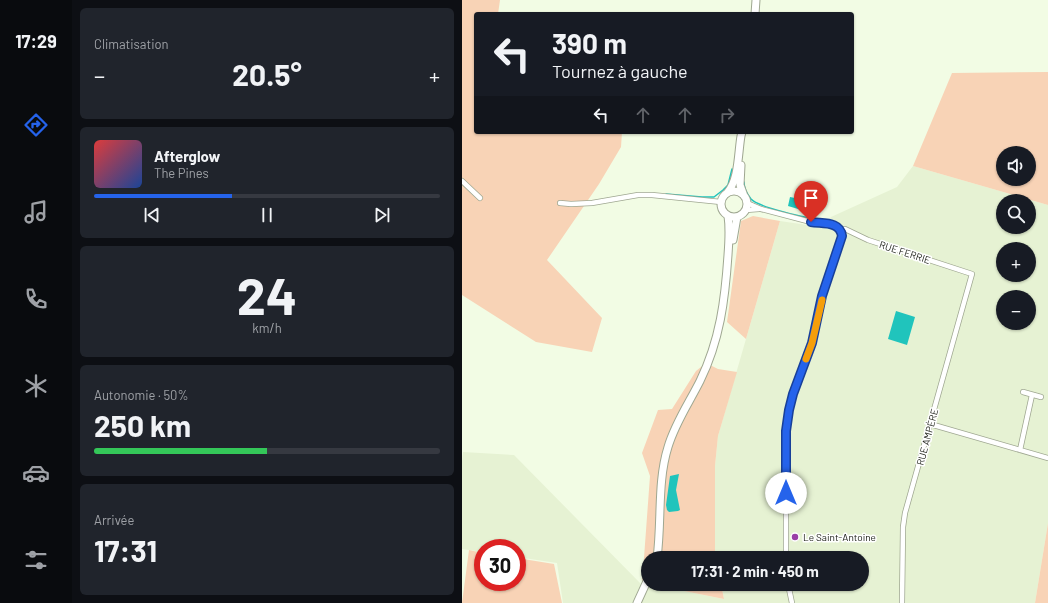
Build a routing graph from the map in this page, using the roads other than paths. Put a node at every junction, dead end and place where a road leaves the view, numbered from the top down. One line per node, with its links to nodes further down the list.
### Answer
1 (756, 0): 2 (main road)
2 (755, 12)
3 (742, 134): 6 (main road)
4 (742, 134): 7 (main road)
5 (462, 181): 8 (street)
6 (726, 194): 7 (main road); 9 (main road)
7 (744, 196): 11 (main road)
8 (480, 198)
9 (721, 202): 10 (street); 12 (main road)
10 (560, 203)
11 (747, 206): 13 (main road); 14 (street, RUE FERRIE)
12 (728, 216): 13 (main road); 15 (main road)
13 (737, 217): 15 (main road)
14 (839, 229): 16 (street, RUE FERRIE); 24 (street)
15 (727, 273): 23 (main road)
16 (972, 274): 20 (street, RUE AMPÈRE)
17 (1022, 392): 18 (street)
18 (1032, 395): 19 (street); 21 (street)
19 (1041, 397)
20 (930, 424): 21 (street); 31 (street, RUE AMPÈRE)
21 (1020, 450): 22 (street)
22 (1048, 458)
23 (658, 551)
24 (786, 551)
25 (642, 591): 28 (main road)
26 (647, 591): 29 (main road)
27 (789, 591): 30 (street)
28 (637, 603)
29 (642, 603)
30 (792, 603)
31 (902, 603)

